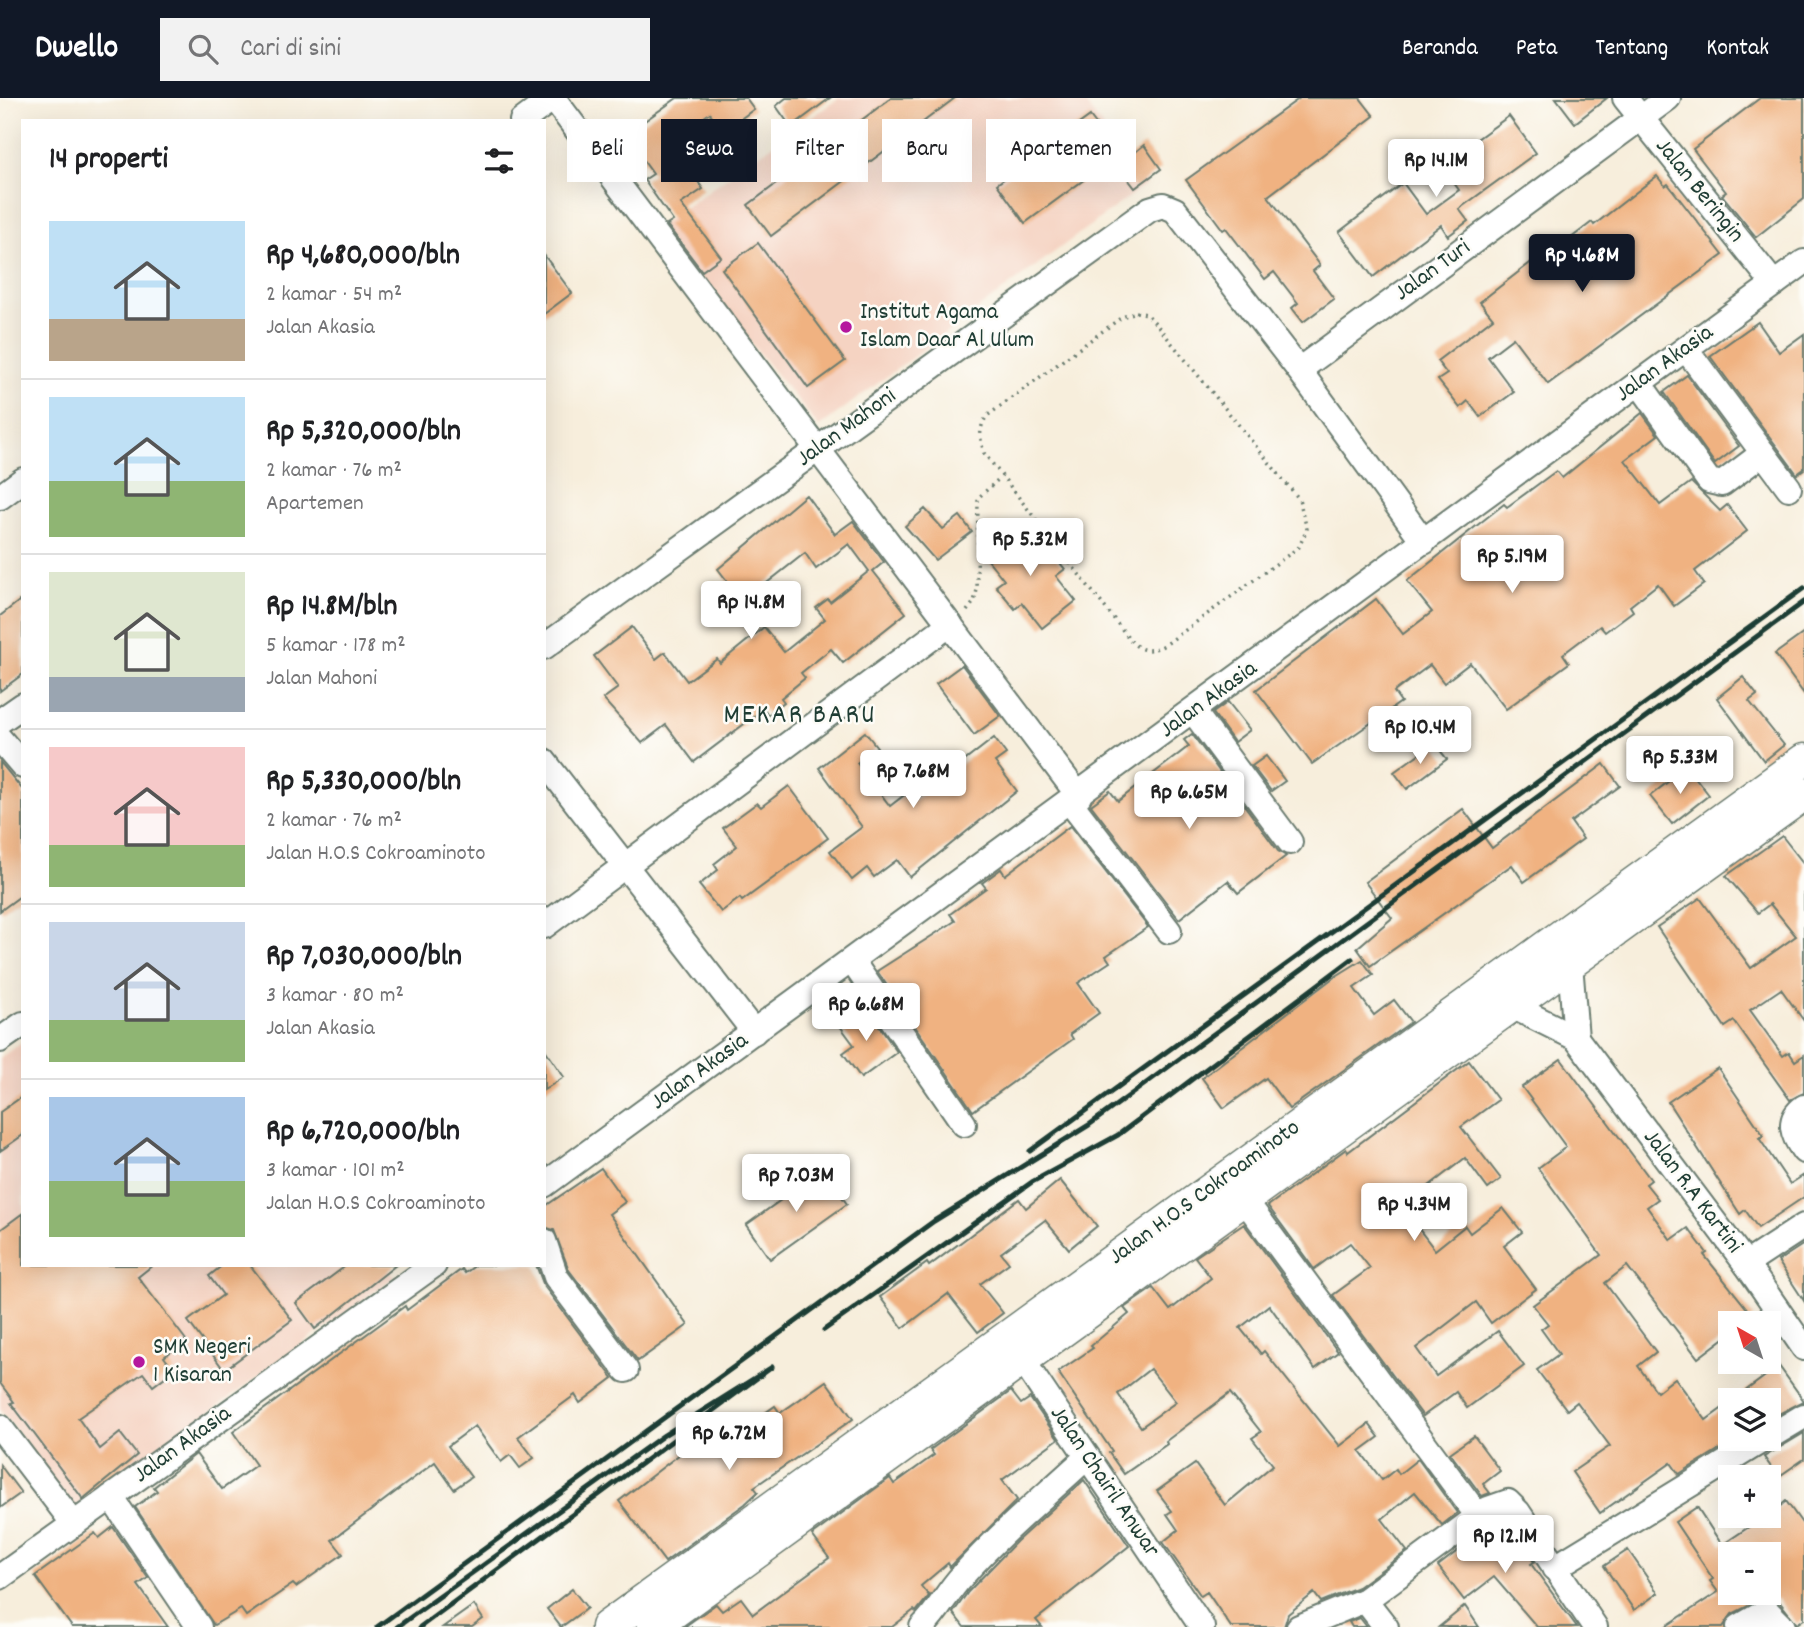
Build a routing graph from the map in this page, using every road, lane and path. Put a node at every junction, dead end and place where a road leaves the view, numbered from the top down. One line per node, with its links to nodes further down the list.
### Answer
1 (553, 98): 5 (street); 11 (street)
2 (1625, 98): 4 (street, Jalan Beringin)
3 (1668, 98): 4 (street, Jalan Turi)
4 (1640, 118): 7 (street, Jalan Beringin); 9 (street, Jalan Turi)
5 (525, 119)
6 (1803, 265): 7 (street, Jalan Akasia)
7 (1773, 284): 8 (street, Jalan Akasia)
8 (1686, 349): 10 (street, Jalan Akasia); 12 (street)
9 (1299, 370): 11 (street, Jalan Mahoni); 17 (street)
10 (1639, 383): 12 (street); 17 (street, Jalan Akasia)
11 (818, 449): 18 (street); 19 (street, Jalan Mahoni)
12 (1763, 453): 15 (street)
13 (1002, 477): 13 (path); 18 (path)
14 (21, 481): 16 (street)
15 (1789, 488)
16 (0, 496)
17 (1424, 542): 21 (street, Jalan Akasia)
18 (950, 624): 28 (street); 30 (street)
19 (546, 646)
20 (21, 706): 22 (street)
21 (1193, 712): 28 (street, Jalan Akasia); 29 (street)
22 (0, 721)
23 (0, 739): 25 (street)
24 (1804, 760): 50 (main road, Jalan H.O.S Cokroaminoto)
25 (21, 764)
26 (546, 764): 30 (street)
27 (1804, 794): 34 (main road, Jalan H.O.S Cokroaminoto)
28 (1074, 799): 32 (street); 33 (street, Jalan Akasia)
29 (1290, 842)
30 (625, 866): 31 (street); 37 (street)
31 (546, 925)
32 (1169, 931)
33 (852, 961): 37 (street, Jalan Akasia); 41 (street)
34 (1570, 964): 35 (main road, Jalan H.O.S Cokroaminoto); 38 (street)
35 (1512, 1006): 38 (street); 44 (main road, Jalan H.O.S Cokroaminoto)
36 (21, 1025): 39 (street)
37 (754, 1032): 43 (street, Jalan Akasia)
38 (1576, 1038): 47 (street, Jalan R.A Kartini)
39 (0, 1040)
40 (1804, 1107): 42 (street)
41 (964, 1124)
42 (1804, 1151)
43 (546, 1184)
44 (1244, 1199): 50 (main road, Jalan H.O.S Cokroaminoto); 59 (street)
45 (1804, 1226): 47 (street)
46 (546, 1247): 52 (street)
47 (1746, 1264): 51 (street, Jalan R.A Kartini)
48 (428, 1267): 49 (street, Jalan Akasia)
49 (408, 1273): 58 (street, Jalan Akasia)
50 (1014, 1348): 57 (street, Jalan Chairil Anwar); 65 (main road, Jalan H.O.S Cokroaminoto); 66 (main road, Jalan H.O.S Cokroaminoto)
51 (1804, 1348)
52 (626, 1370)
53 (1804, 1416): 55 (street)
54 (0, 1427): 60 (street)
55 (1781, 1430)
56 (1747, 1451): 61 (street)
57 (1087, 1457): 67 (street); 68 (street, Jalan Chairil Anwar)
58 (111, 1497): 60 (street, Jalan Akasia); 64 (street)
59 (1478, 1516): 61 (street); 63 (street)
60 (74, 1524): 62 (street, Jalan Akasia)
61 (1554, 1568): 71 (street)
62 (0, 1577)
63 (1365, 1600): 69 (street); 70 (street)
64 (200, 1627)
65 (607, 1627)
66 (653, 1627)
67 (922, 1627)
68 (1202, 1627)
69 (1299, 1627)
70 (1386, 1627)
71 (1595, 1627)
72 (1738, 1627): 73 (street)
73 (1783, 1627)

